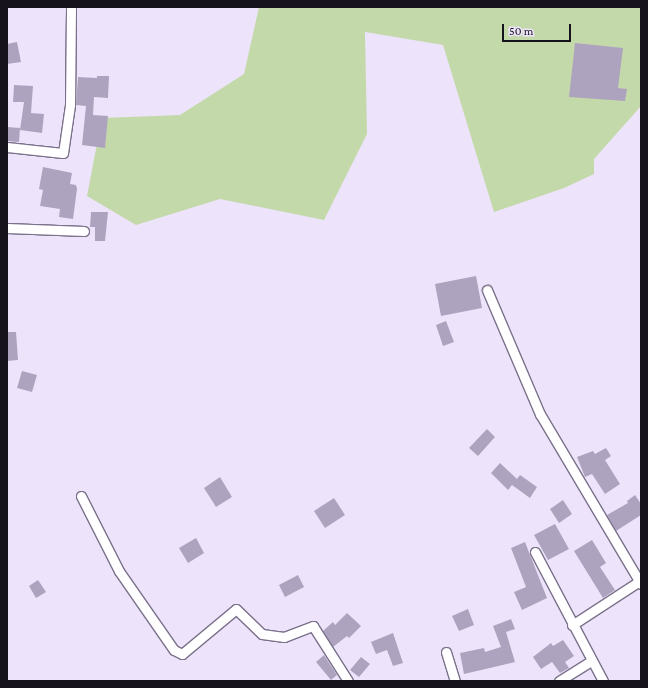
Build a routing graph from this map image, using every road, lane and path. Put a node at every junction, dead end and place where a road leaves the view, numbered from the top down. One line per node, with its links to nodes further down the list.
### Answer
1 (71, 7): 2 (street)
2 (7, 147)
3 (7, 228): 4 (street)
4 (84, 231)
5 (487, 290): 8 (street)
6 (81, 496): 12 (street)
7 (535, 552): 9 (street)
8 (640, 582): 9 (street)
9 (572, 625): 11 (street)
10 (446, 652): 13 (street)
11 (591, 661): 14 (street); 15 (street)
12 (348, 681)
13 (455, 681)
14 (559, 681)
15 (603, 681)

